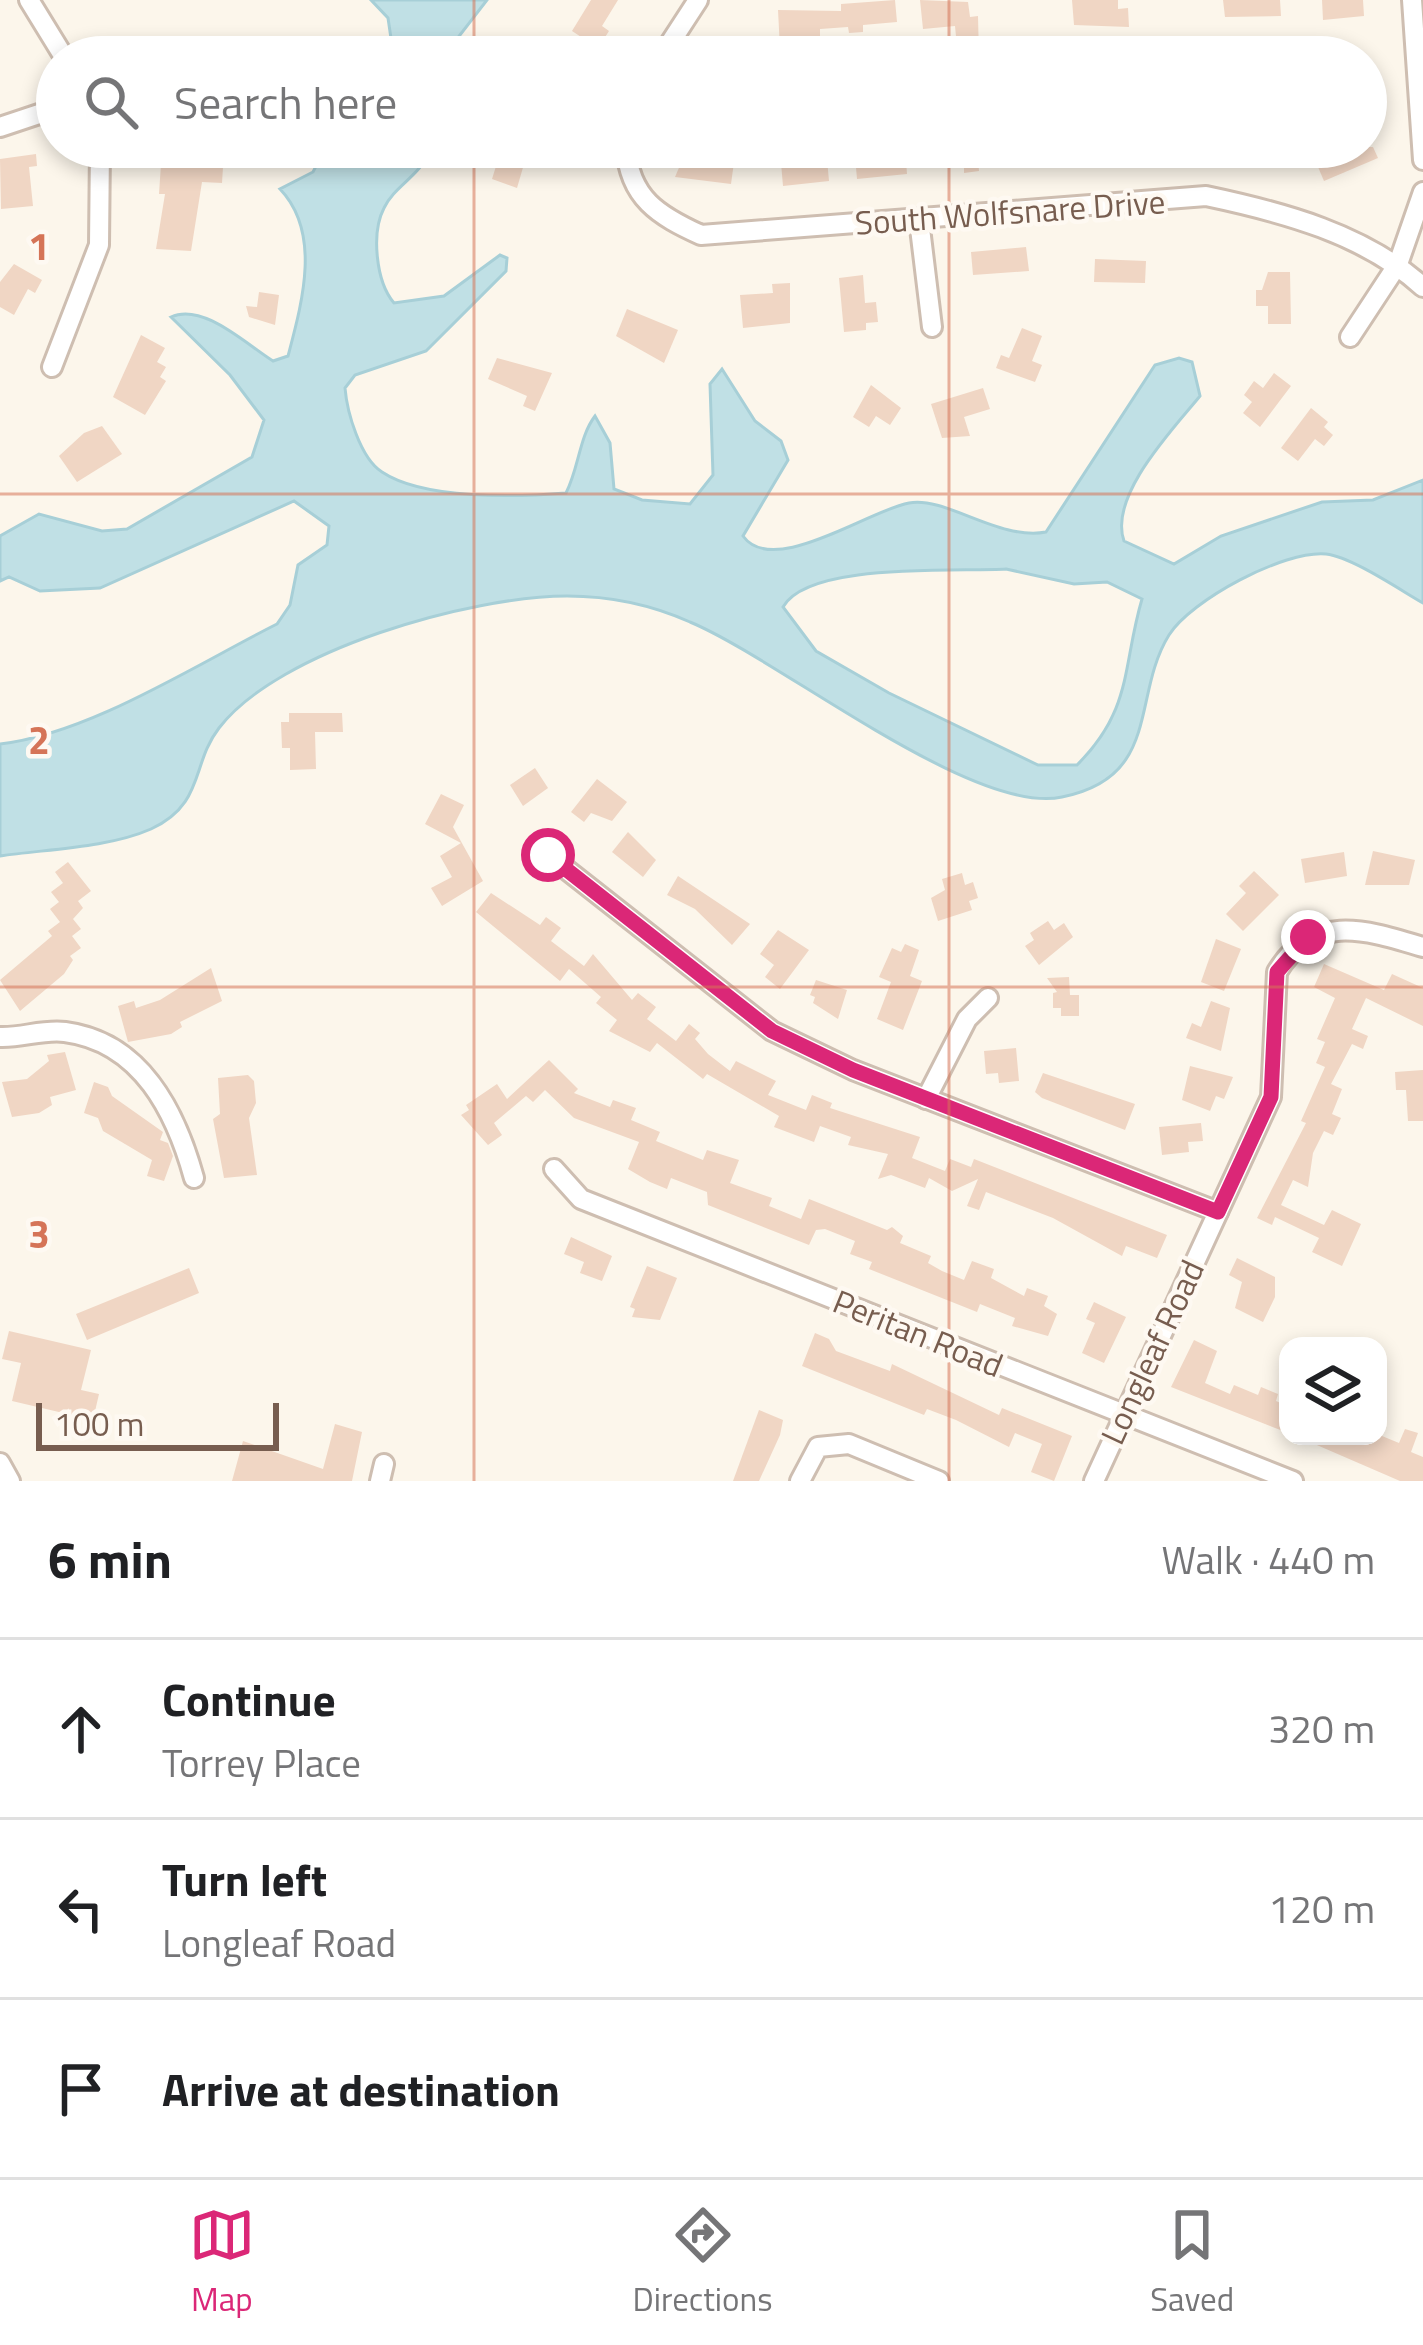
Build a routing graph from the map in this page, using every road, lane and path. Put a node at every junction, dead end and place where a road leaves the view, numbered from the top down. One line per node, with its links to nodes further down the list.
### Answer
1 (29, 0): 4 (street)
2 (698, 0): 5 (street)
3 (1412, 0): 8 (street)
4 (51, 36)
5 (675, 36)
6 (36, 115): 7 (street)
7 (0, 127)
8 (1423, 160)
9 (100, 168): 17 (street)
10 (629, 168): 12 (street, South Wolfsnare Drive)
11 (1423, 193): 13 (street)
12 (919, 220): 13 (street, South Wolfsnare Drive); 15 (street)
13 (1398, 264): 14 (street, South Wolfsnare Drive); 16 (street)
14 (1423, 287)
15 (932, 327)
16 (1350, 337)
17 (52, 367)
18 (548, 855): 22 (street)
19 (1423, 947): 25 (street, Longleaf Road)
20 (988, 998): 22 (street)
21 (0, 1037): 24 (street)
22 (926, 1099): 25 (street)
23 (554, 1168): 26 (street, Peritan Road)
24 (194, 1178)
25 (1218, 1212): 26 (street, Longleaf Road)
26 (1121, 1414): 31 (street, Longleaf Road); 32 (street, Peritan Road)
27 (0, 1463): 28 (street)
28 (10, 1481)
29 (800, 1481): 30 (street)
30 (939, 1481)
31 (1094, 1481)
32 (1293, 1481)

